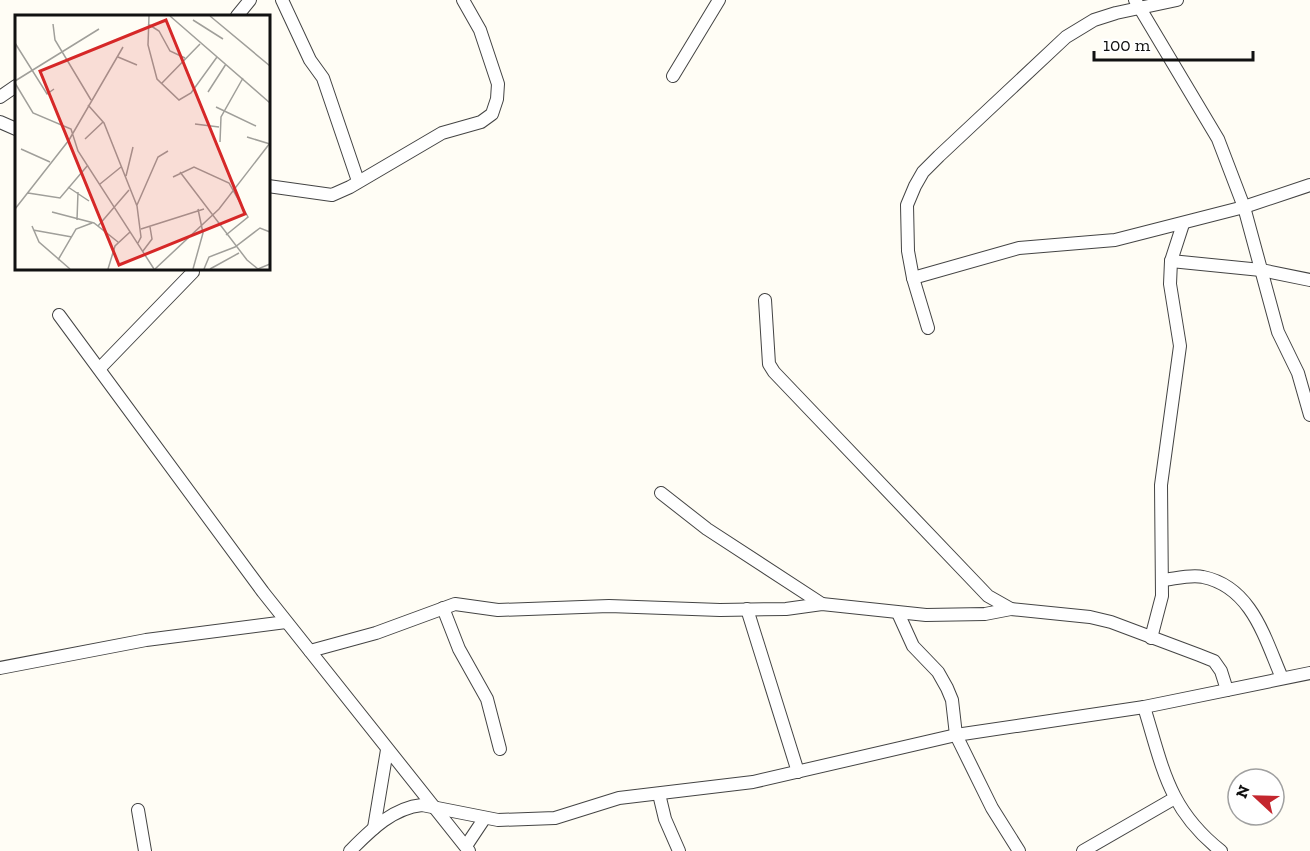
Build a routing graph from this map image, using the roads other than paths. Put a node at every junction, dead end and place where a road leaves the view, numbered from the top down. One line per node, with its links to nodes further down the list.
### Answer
1 (250, 0): 7 (street)
2 (282, 0): 13 (street)
3 (463, 0): 13 (street)
4 (719, 0): 8 (street)
5 (1177, 0): 6 (street)
6 (1138, 4): 16 (street); 21 (street)
7 (238, 15)
8 (673, 76)
9 (15, 87): 10 (street)
10 (0, 97)
11 (0, 122): 12 (street)
12 (15, 129)
13 (358, 181): 15 (street)
14 (1310, 185): 16 (street)
15 (270, 186)
16 (1244, 207): 17 (street); 19 (street)
17 (1183, 224): 18 (street); 21 (street)
18 (1171, 261): 19 (street); 29 (street)
19 (1261, 270): 22 (street); 27 (street)
20 (193, 273): 26 (street)
21 (913, 278): 25 (street)
22 (1310, 280)
23 (765, 300): 33 (street)
24 (59, 315): 26 (street)
25 (928, 328)
26 (99, 368): 35 (street)
27 (1310, 415)
28 (661, 493): 30 (street)
29 (1162, 580): 36 (street); 40 (street)
30 (822, 604): 32 (street); 34 (street)
31 (443, 608): 32 (street); 37 (street); 44 (street)
32 (747, 609): 46 (street)
33 (1011, 609): 34 (street); 36 (street)
34 (898, 613): 43 (street)
35 (286, 622): 37 (street); 38 (street)
36 (1150, 638): 41 (street)
37 (310, 651): 45 (street)
38 (0, 668)
39 (1310, 673): 40 (street)
40 (1282, 678): 41 (street)
41 (1227, 690): 42 (street)
42 (1144, 707): 43 (street); 48 (street)
43 (956, 735): 46 (street); 57 (street)
44 (500, 749)
45 (387, 750): 49 (street); 52 (street)
46 (798, 772): 47 (street)
47 (659, 795): 51 (street); 56 (street)
48 (1175, 798): 58 (street); 59 (street)
49 (436, 809): 51 (street); 52 (street); 53 (street)
50 (138, 810): 54 (street)
51 (484, 819): 53 (street)
52 (374, 828): 55 (street)
53 (468, 848)
54 (145, 851)
55 (350, 851)
56 (679, 851)
57 (1019, 851)
58 (1083, 851)
59 (1221, 851)

